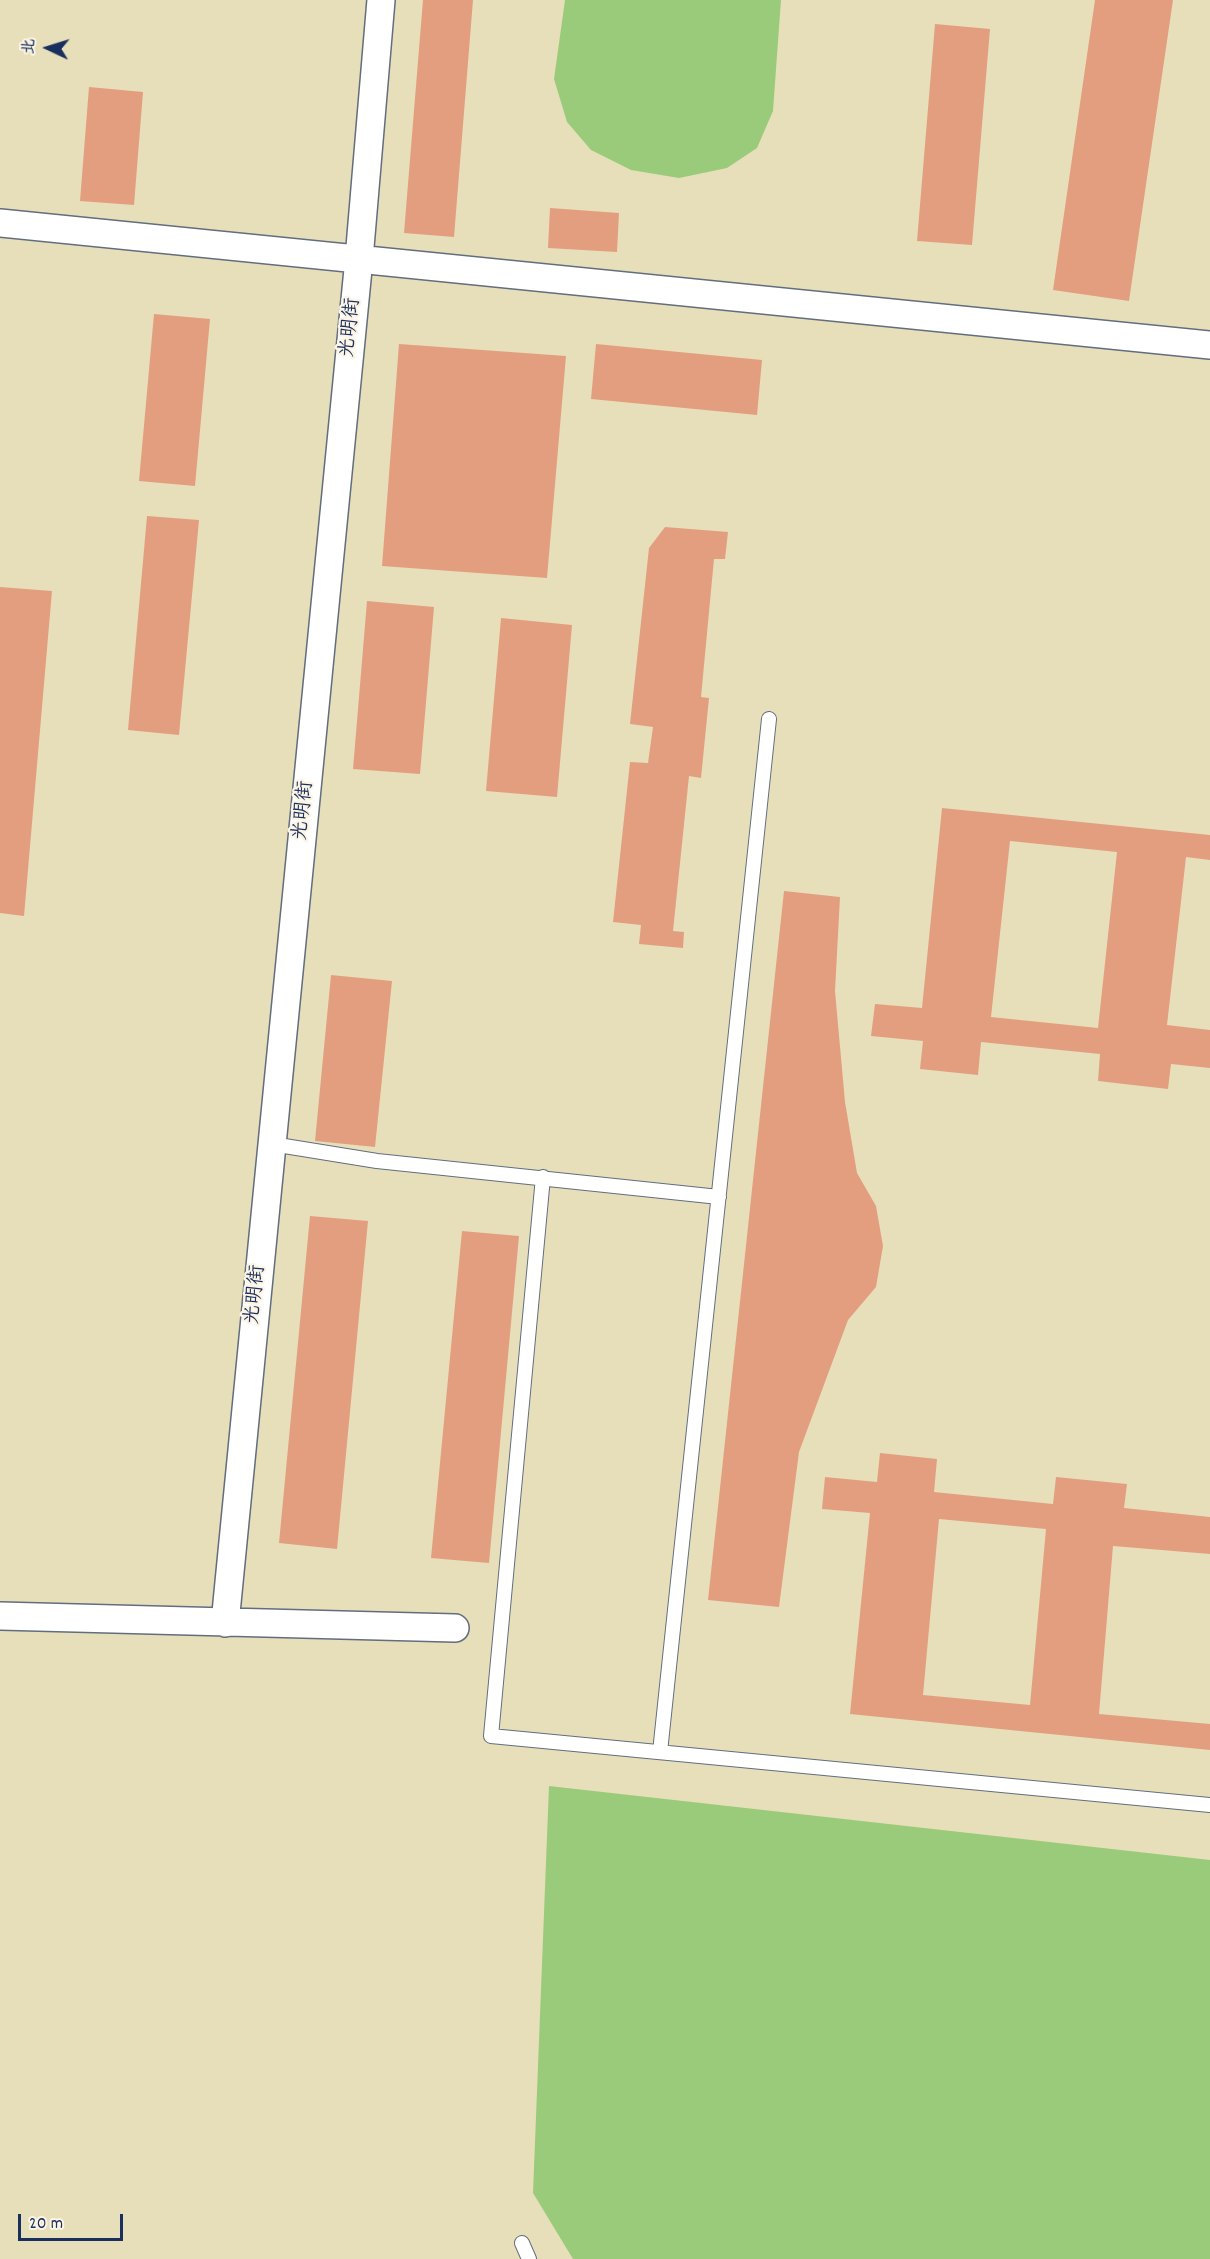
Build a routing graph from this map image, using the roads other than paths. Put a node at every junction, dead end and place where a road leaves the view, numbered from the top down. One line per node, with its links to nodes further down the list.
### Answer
1 (381, 0): 3 (street, 光明街)
2 (0, 223): 3 (street)
3 (359, 259): 4 (street); 6 (street, 光明街)
4 (1210, 345)
5 (769, 719): 8 (lane)
6 (272, 1144): 7 (lane); 10 (street, 光明街)
7 (543, 1177): 8 (lane); 12 (lane)
8 (719, 1197): 12 (lane)
9 (0, 1617): 10 (street)
10 (225, 1623): 11 (street)
11 (455, 1628)
12 (660, 1752): 13 (lane)
13 (1210, 1805)
14 (522, 2243): 15 (lane)
15 (529, 2259)

